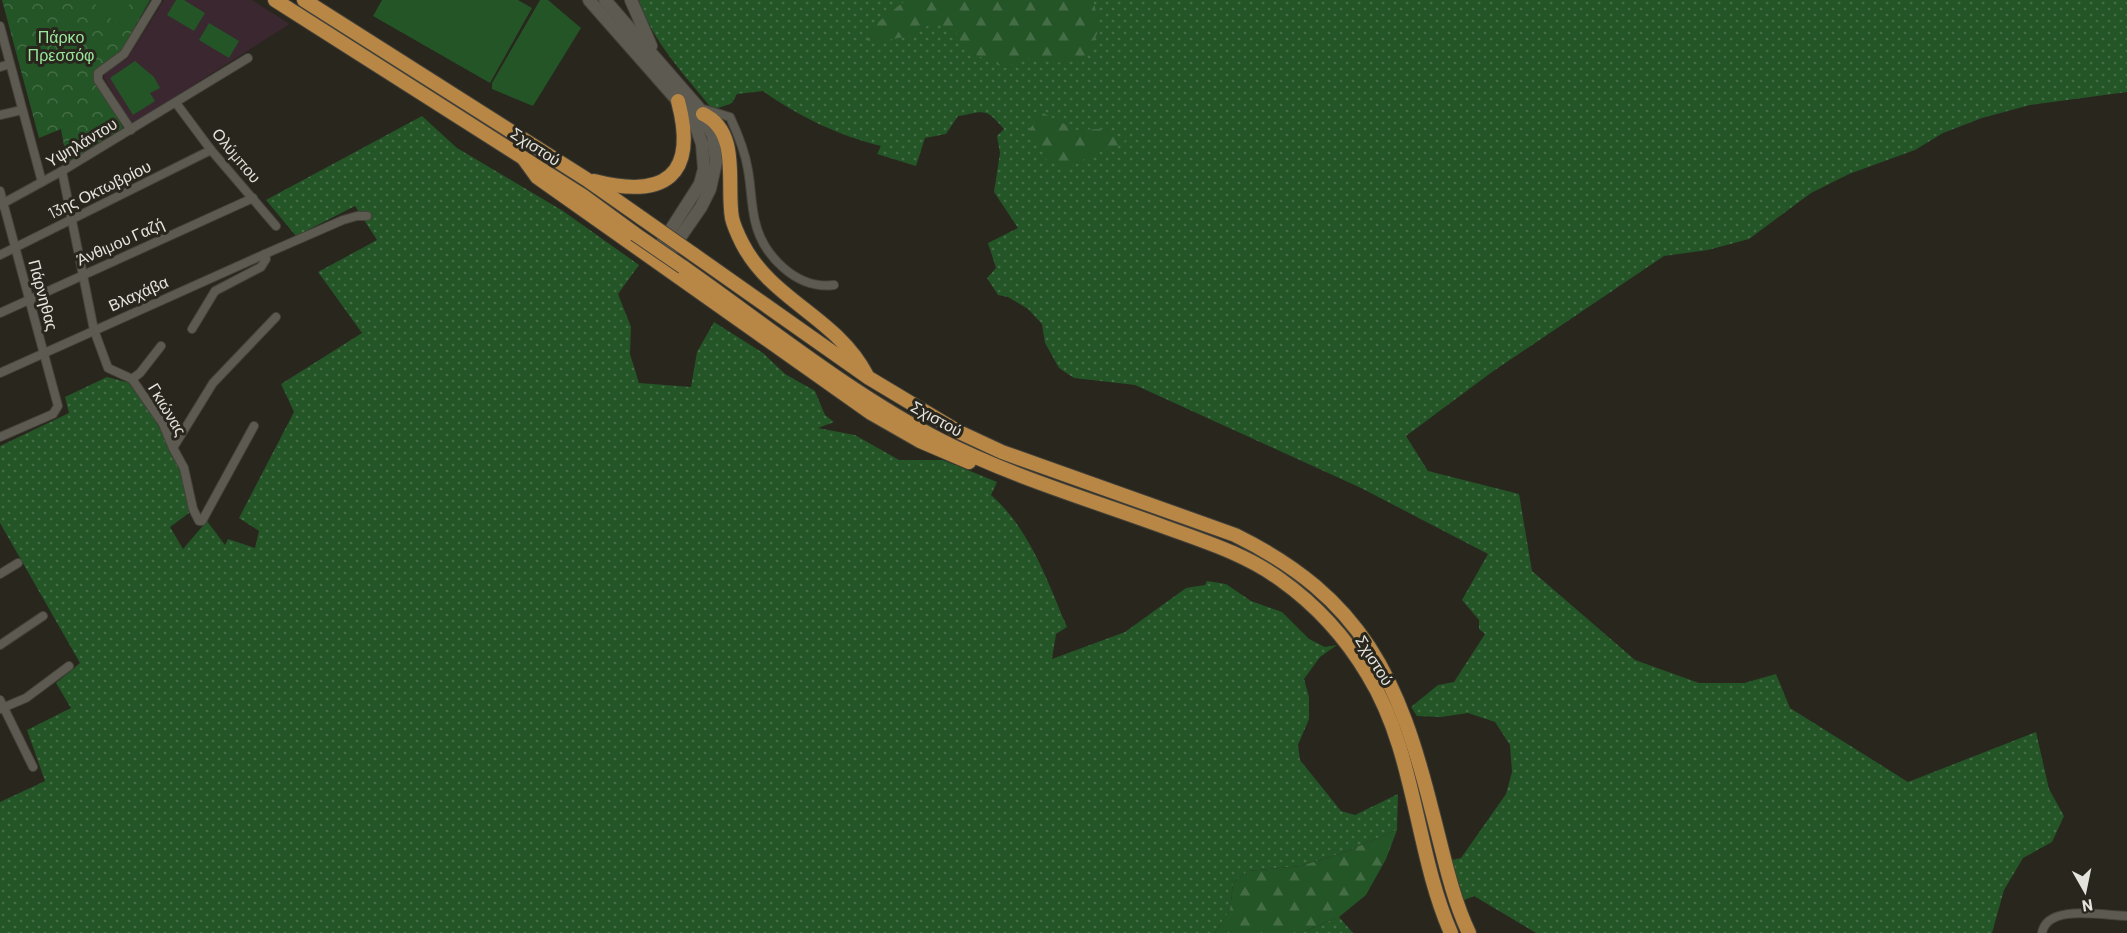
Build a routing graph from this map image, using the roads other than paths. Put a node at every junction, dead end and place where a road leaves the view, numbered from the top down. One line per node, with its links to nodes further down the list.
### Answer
1 (158, 0): 17 (street)
2 (275, 0): 19 (main road, Σχιστού)
3 (304, 0): 21 (main road, Σχιστού)
4 (590, 0): 12 (main road)
5 (605, 0): 9 (main road)
6 (631, 0): 9 (main road)
7 (0, 26): 10 (street)
8 (249, 58): 13 (street, Υψηλάντου)
9 (660, 63): 15 (main road)
10 (10, 64): 11 (street); 14 (street)
11 (0, 67)
12 (678, 101): 21 (main road); 32 (main road)
13 (176, 103): 17 (street, Υψηλάντου); 18 (street, Ολύμπου)
14 (22, 110): 16 (street); 22 (street)
15 (701, 111): 32 (main road); 34 (street); 43 (main road)
16 (0, 115)
17 (131, 130): 20 (street, Υψηλάντου)
18 (211, 150): 24 (street, Ολύμπου); 27 (street, 13ης Οκτωβρίου)
19 (524, 159): 32 (main road); 48 (main road, Σχιστού, bridge)
20 (62, 171): 22 (street, Υψηλάντου); 27 (street, Γκιώνας)
21 (586, 179): 43 (main road, Σχιστού, bridge)
22 (42, 182): 25 (street, Υψηλάντου)
23 (0, 192): 25 (street, Πάρνηθας)
24 (253, 198): 28 (street, Ολύμπου); 33 (street, Άνθιμου Γαζή)
25 (2, 205): 29 (street, Πάρνηθας)
26 (367, 216): 30 (street, Βλαχάβα)
27 (71, 220): 29 (street, 13ης Οκτωβρίου); 33 (street, Γκιώνας)
28 (276, 226)
29 (15, 247): 31 (street, 13ης Οκτωβρίου); 35 (street, Πάρνηθας)
30 (265, 254): 38 (street); 39 (street, Βλαχάβα)
31 (0, 255)
32 (656, 263): 48 (main road)
33 (82, 275): 35 (street, Άνθιμου Γαζή); 39 (street, Γκιώνας)
34 (834, 285)
35 (29, 299): 36 (street, Άνθιμου Γαζή); 41 (street, Πάρνηθας)
36 (0, 313)
37 (276, 317): 47 (street, Γκιώνας)
38 (192, 329)
39 (94, 330): 41 (street, Βλαχάβα); 44 (street, Γκιώνας)
40 (160, 346): 44 (street)
41 (45, 355): 42 (street, Βλαχάβα); 46 (street, Πάρνηθας)
42 (0, 374)
43 (869, 378): 58 (main road, Σχιστού)
44 (132, 379): 47 (street, Γκιώνας)
45 (254, 426): 47 (street)
46 (0, 437)
47 (172, 448)
48 (995, 466): 57 (main road, Σχιστού)
49 (18, 563): 50 (street)
50 (0, 574)
51 (43, 616): 52 (street)
52 (0, 645)
53 (69, 666): 54 (street)
54 (1, 705): 55 (street)
55 (33, 767)
56 (2127, 916): 59 (street)
57 (1451, 933)
58 (1469, 933)
59 (2042, 933)

